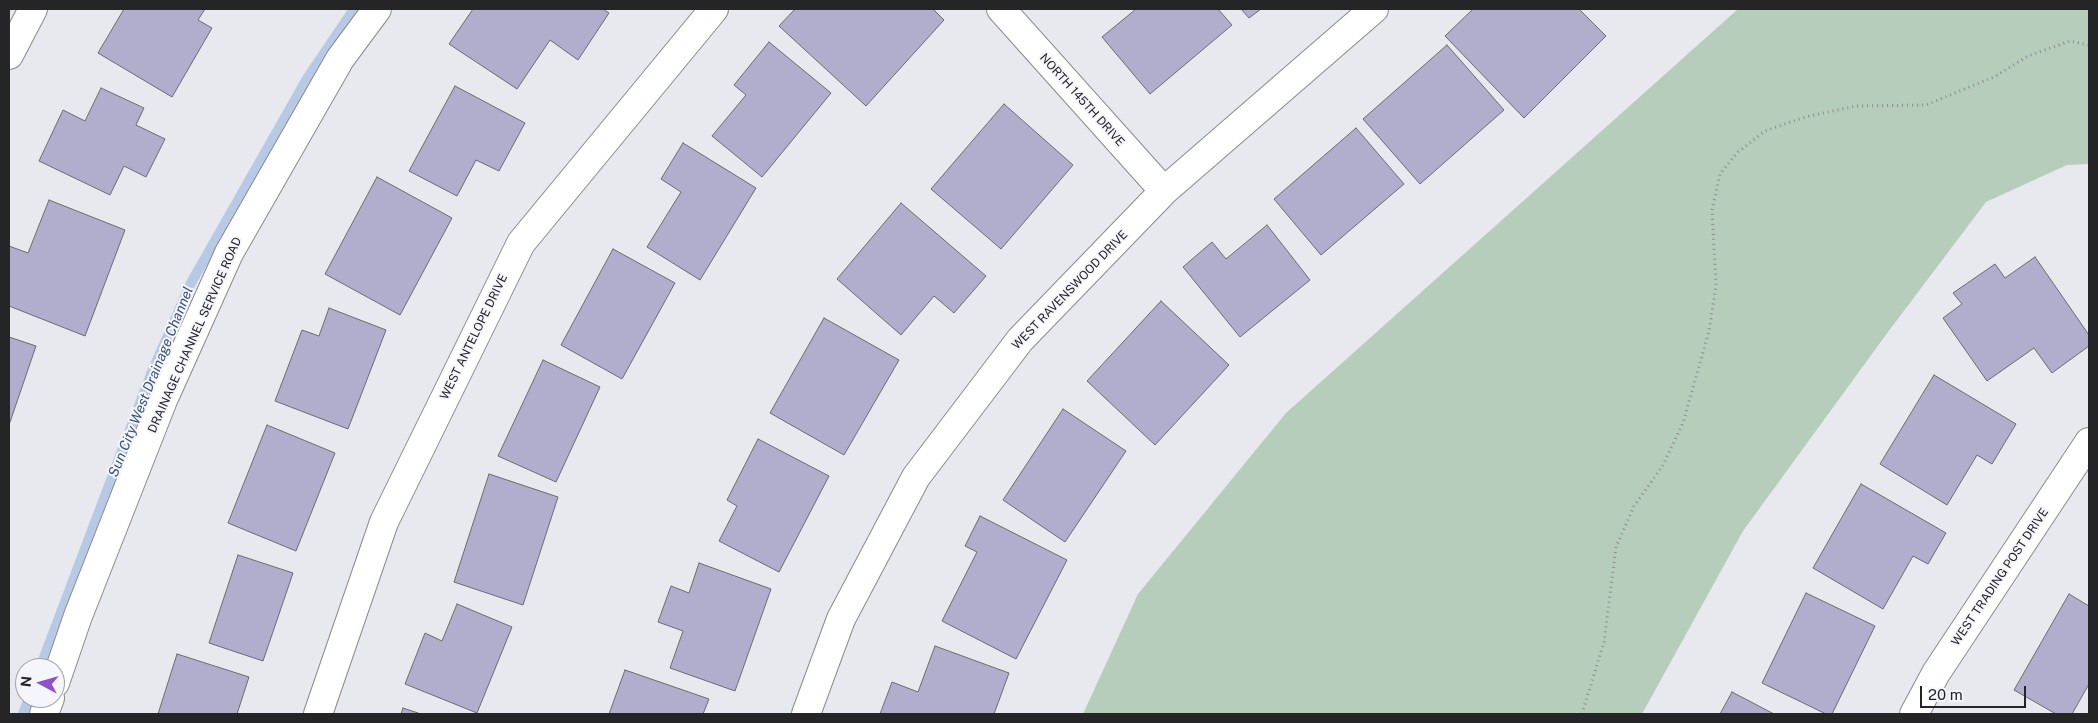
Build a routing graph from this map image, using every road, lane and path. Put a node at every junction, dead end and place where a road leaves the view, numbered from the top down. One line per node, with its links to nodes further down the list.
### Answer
1 (33, 9): 7 (street)
2 (378, 9): 10 (street, DRAINAGE CHANNEL SERVICE ROAD)
3 (714, 9): 11 (street, WEST ANTELOPE DRIVE)
4 (1001, 9): 8 (street, NORTH 145TH DRIVE)
5 (1374, 9): 8 (street, WEST RAVENSWOOD DRIVE)
6 (2089, 45): 13 (path)
7 (9, 55)
8 (1164, 191): 12 (street, WEST RAVENSWOOD DRIVE)
9 (2089, 442): 14 (street, WEST TRADING POST DRIVE)
10 (64, 658)
11 (318, 714)
12 (806, 714)
13 (1582, 714)
14 (1914, 714)

